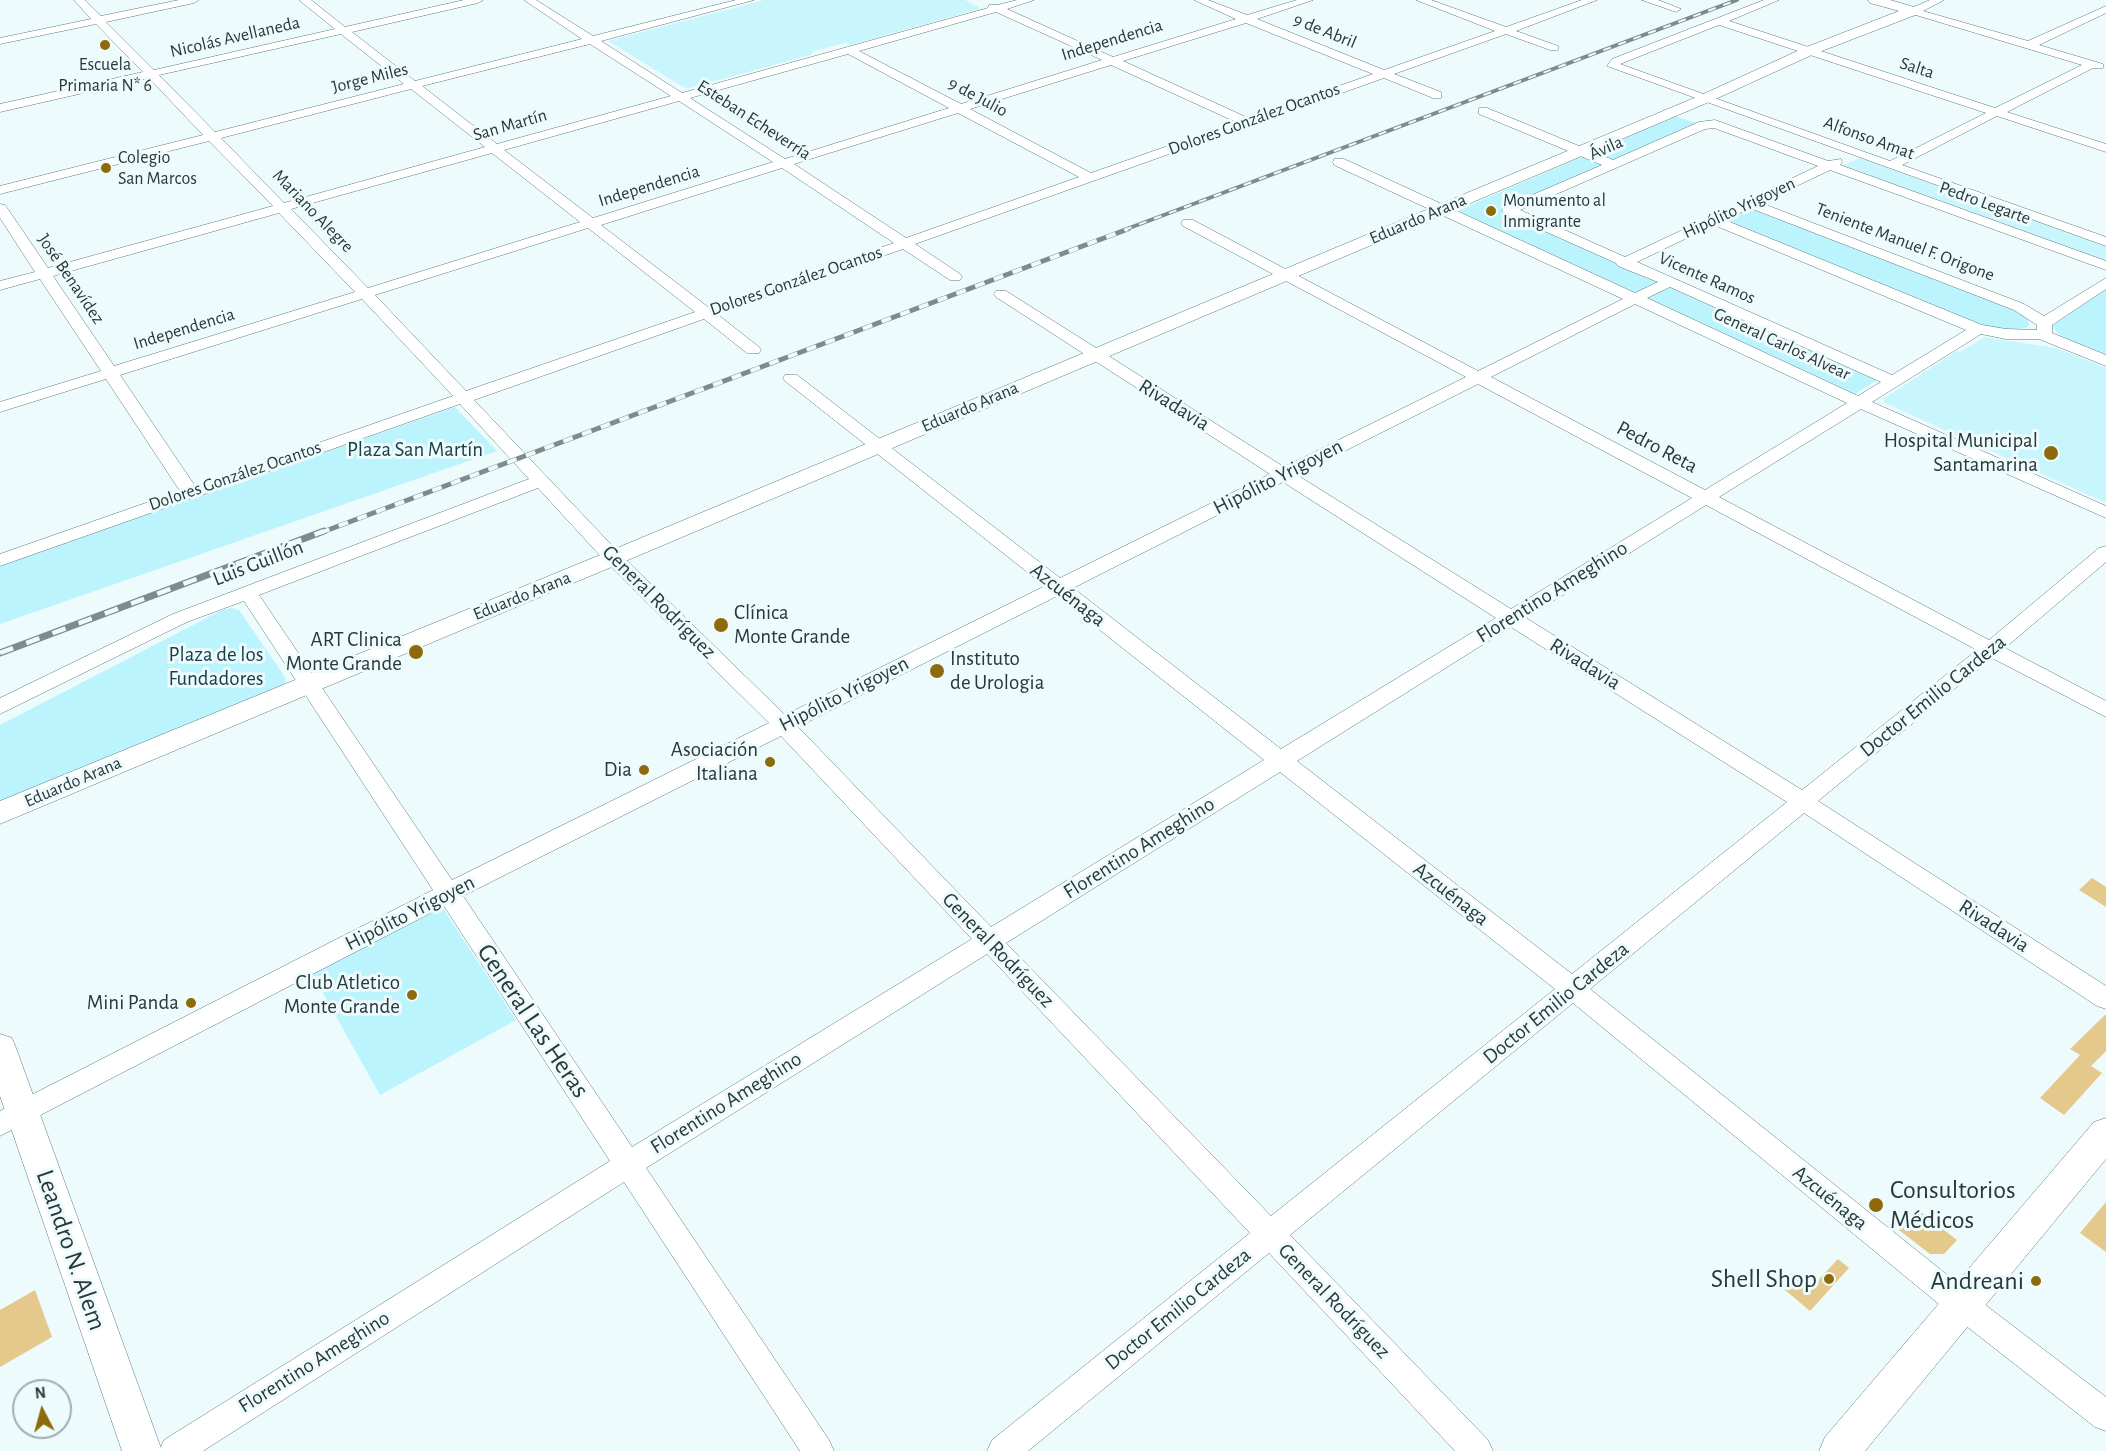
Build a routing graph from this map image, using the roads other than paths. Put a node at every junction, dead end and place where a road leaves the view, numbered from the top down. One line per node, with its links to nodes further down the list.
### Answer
1 (79, 0): 24 (street, Mariano Alegre)
2 (194, 0): 24 (street)
3 (304, 0): 26 (street)
4 (478, 0): 26 (street, Nicolás Avellaneda)
5 (529, 0): 28 (street, Esteban Echeverría)
6 (749, 0): 28 (street, Jorge Miles)
7 (978, 0): 19 (street)
8 (1029, 0): 19 (street, San Martín)
9 (1199, 0): 23 (street, 9 de Abril)
10 (1308, 0): 23 (street, Independencia)
11 (1421, 0): 27 (street)
12 (1592, 0): 27 (street, Dolores González Ocantos)
13 (1647, 0): 20 (street)
14 (1774, 0): 25 (street)
15 (1875, 0): 22 (main road)
16 (1939, 0): 22 (street, Eduardo Arana)
17 (2094, 0): 18 (street)
18 (2106, 3)
19 (997, 9): 32 (street, San Martín); 34 (street)
20 (1676, 9)
21 (2106, 9): 30 (street)
22 (1912, 11): 30 (street); 33 (main road, Eduardo Arana)
23 (1247, 19): 34 (street, Independencia); 37 (street, 9 de Abril)
24 (99, 20): 29 (street); 38 (street, Mariano Alegre)
25 (1717, 21): 33 (street, Salta); 42 (street, Alfonso Amat)
26 (344, 31): 38 (street, Nicolás Avellaneda); 39 (street)
27 (1505, 31): 31 (street); 37 (street, Dolores González Ocantos)
28 (590, 40): 39 (street, Jorge Miles); 41 (street, Esteban Echeverría)
29 (0, 41)
30 (2029, 45): 35 (street)
31 (1554, 48)
32 (849, 50): 41 (street, San Martín); 44 (street, 9 de Julio)
33 (1809, 51): 42 (main road, Eduardo Arana); 46 (street, Salta)
34 (1111, 61): 44 (street, Independencia); 47 (street)
35 (2092, 64): 36 (street); 46 (street)
36 (2106, 68)
37 (1382, 73): 40 (street, 9 de Abril); 47 (street, Dolores González Ocantos)
38 (152, 74): 43 (street, Nicolás Avellaneda); 49 (street, Mariano Alegre)
39 (412, 86): 49 (street, Jorge Miles); 51 (street)
40 (1437, 95)
41 (680, 96): 51 (street, San Martín); 55 (street, Esteban Echeverría)
42 (1704, 99): 52 (main road, Eduardo Arana); 53 (street, Alfonso Amat)
43 (0, 108)
44 (960, 108): 55 (street, Independencia); 59 (street, 9 de Julio)
45 (1483, 111): 52 (street)
46 (1995, 112): 50 (street, Salta); 58 (street)
47 (1247, 122): 59 (street, Dolores González Ocantos)
48 (1715, 124): 56 (street, Ávila); 57 (street, Pedro Legarte)
49 (213, 137): 60 (street, Jorge Miles); 63 (street, Mariano Alegre)
50 (2106, 148)
51 (492, 149): 63 (street, San Martín); 68 (street)
52 (1579, 151): 56 (street); 64 (main road, Eduardo Arana)
53 (1855, 153): 57 (street, Hipólito Yrigoyen); 58 (street, Alfonso Amat)
54 (1339, 162): 64 (street, General Carlos Alvear)
55 (785, 164): 68 (street, Independencia); 70 (street, Esteban Echeverría)
56 (1614, 165): 65 (street, Ávila)
57 (1829, 165): 61 (street, Hipólito Yrigoyen); 72 (street, Pedro Legarte)
58 (1891, 165): 69 (street, Alfonso Amat)
59 (1089, 177): 70 (street, Dolores González Ocantos)
60 (0, 190)
61 (1749, 203): 66 (street, Hipólito Yrigoyen); 84 (street, Teniente Manuel F. Origone)
62 (0, 208): 73 (street, José Benavídez)
63 (283, 208): 73 (street, San Martín); 79 (street, Mariano Alegre)
64 (1442, 209): 74 (main road, Eduardo Arana); 81 (street, General Carlos Alvear)
65 (1512, 209): 71 (street, Vicente Ramos)
66 (1713, 220): 71 (street, Hipólito Yrigoyen); 83 (street)
67 (1188, 223): 74 (street, Pedro Reta)
68 (593, 224): 79 (street, Independencia); 82 (street)
69 (2106, 241)
70 (906, 243): 75 (street, Esteban Echeverría); 82 (street, Dolores González Ocantos)
71 (1623, 263): 76 (street, Vicente Ramos)
72 (2106, 266)
73 (44, 274): 78 (street, San Martín); 88 (street, José Benavídez)
74 (1284, 276): 86 (main road, Eduardo Arana); 89 (street, Pedro Reta)
75 (955, 277)
76 (1668, 282): 81 (street, Hipólito Yrigoyen); 91 (street, Vicente Ramos)
77 (2106, 282): 84 (street)
78 (0, 286)
79 (365, 293): 88 (street, Independencia); 92 (street, Mariano Alegre)
80 (1001, 294): 86 (street, Rivadavia)
81 (1636, 298): 89 (street, Hipólito Yrigoyen); 93 (street, General Carlos Alvear)
82 (705, 312): 85 (street); 92 (street, Dolores González Ocantos)
83 (1978, 329): 84 (street); 91 (street, Florentino Ameghino)
84 (2042, 329): 87 (street, Teniente Manuel F. Origone)
85 (753, 350)
86 (1094, 355): 95 (main road, Eduardo Arana); 97 (street, Rivadavia)
87 (2106, 360)
88 (110, 372): 94 (street, Independencia); 99 (street, José Benavídez)
89 (1477, 377): 97 (street, Hipólito Yrigoyen); 100 (street, Pedro Reta)
90 (791, 378): 95 (street, Azcuénaga)
91 (1893, 381): 93 (street, Florentino Ameghino)
92 (463, 398): 96 (street, Mariano Alegre); 99 (street, Dolores González Ocantos)
93 (1861, 403): 100 (street, Florentino Ameghino); 101 (street, General Carlos Alvear)
94 (0, 406)
95 (878, 446): 103 (main road, Eduardo Arana); 105 (street, Azcuénaga)
96 (514, 455): 98 (street, General Rodríguez)
97 (1283, 474): 105 (street, Hipólito Yrigoyen); 107 (street, Rivadavia)
98 (540, 481): 103 (street, General Rodríguez); 106 (street, Luis Guillón)
99 (190, 492): 104 (street, Dolores González Ocantos)
100 (1705, 498): 107 (street, Florentino Ameghino); 108 (street, Pedro Reta)
101 (2106, 513)
102 (2106, 552): 108 (street, Doctor Emilio Cardeza)
103 (613, 558): 109 (main road, Eduardo Arana); 112 (street, General Rodríguez)
104 (0, 560)
105 (1058, 587): 112 (street, Hipólito Yrigoyen); 113 (street, Azcuénaga)
106 (248, 592): 109 (street, General Las Heras); 110 (street, Luis Guillón)
107 (1511, 618): 113 (street, Florentino Ameghino); 114 (street, Rivadavia)
108 (1992, 648): 111 (street, Pedro Reta); 114 (street, Doctor Emilio Cardeza)
109 (309, 684): 115 (main road, Eduardo Arana); 116 (street, General Las Heras)
110 (0, 707)
111 (2106, 710)
112 (783, 725): 116 (street, Hipólito Yrigoyen); 117 (street, General Rodríguez)
113 (1280, 760): 117 (street, Florentino Ameghino); 118 (street, Azcuénaga)
114 (1803, 802): 118 (street, Doctor Emilio Cardeza); 119 (street, Rivadavia)
115 (0, 813)
116 (447, 893): 121 (street, Hipólito Yrigoyen); 123 (street, General Las Heras)
117 (989, 941): 123 (street, Florentino Ameghino); 124 (street, General Rodríguez)
118 (1573, 989): 124 (street, Doctor Emilio Cardeza); 125 (street, Azcuénaga)
119 (2106, 999)
120 (0, 1048): 121 (main road, Leandro N. Alem)
121 (11, 1118): 127 (main road, Leandro N. Alem)
122 (2106, 1133): 125 (main road)
123 (627, 1164): 128 (street, Florentino Ameghino); 129 (street, General Las Heras)
124 (1270, 1234): 130 (street, Doctor Emilio Cardeza); 131 (street, General Rodríguez)
125 (1961, 1304): 126 (street, Azcuénaga); 132 (main road)
126 (2106, 1416)
127 (142, 1451)
128 (174, 1451)
129 (818, 1451)
130 (1003, 1451)
131 (1477, 1451)
132 (1839, 1451)

